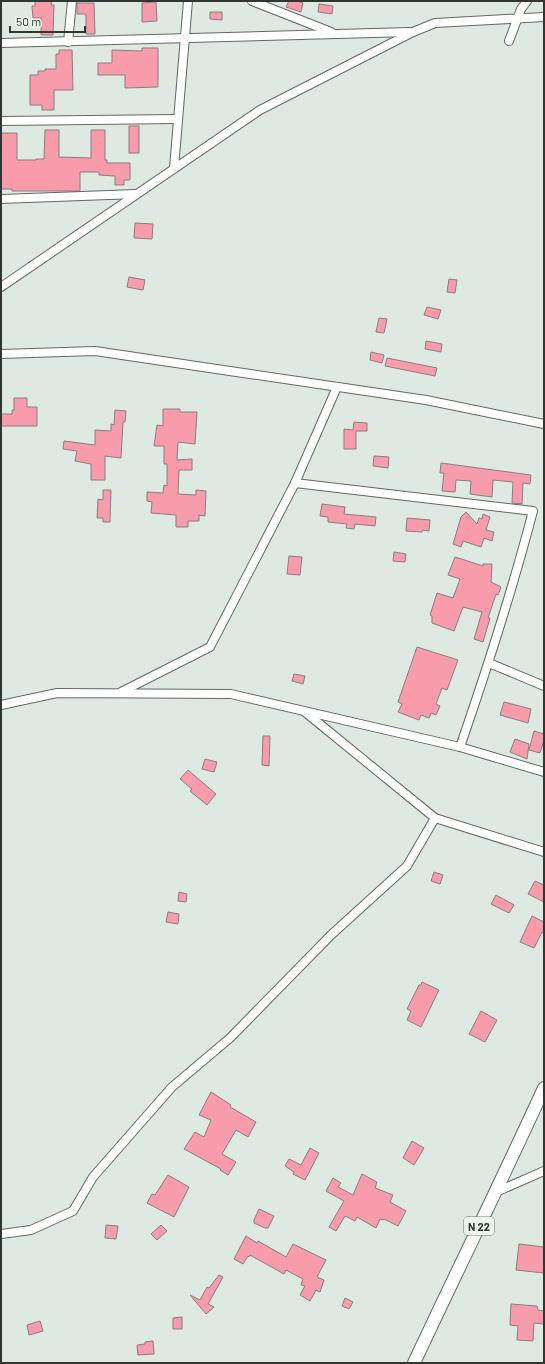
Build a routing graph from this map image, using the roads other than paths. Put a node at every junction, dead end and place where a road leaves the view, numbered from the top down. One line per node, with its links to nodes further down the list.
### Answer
1 (72, 1): 11 (street)
2 (188, 1): 9 (street)
3 (252, 1): 8 (street)
4 (527, 1): 6 (street)
5 (544, 17): 6 (street)
6 (518, 18): 7 (street); 10 (street)
7 (413, 32): 8 (street); 16 (street)
8 (335, 34): 9 (street)
9 (185, 38): 11 (street); 14 (street)
10 (509, 41)
11 (68, 42): 12 (street)
12 (5, 43): 13 (street)
13 (1, 51)
14 (178, 120): 15 (street); 16 (street)
15 (1, 121)
16 (174, 168): 17 (street)
17 (136, 194): 18 (street); 19 (street)
18 (1, 199)
19 (1, 287)
20 (1, 354): 21 (street)
21 (337, 387): 22 (street); 23 (street)
22 (544, 424)
23 (295, 483): 24 (street); 26 (street)
24 (489, 663): 25 (street); 29 (street)
25 (544, 686)
26 (118, 693): 27 (street); 28 (street)
27 (1, 705)
28 (303, 710): 29 (street); 31 (street)
29 (460, 747): 30 (street)
30 (544, 772)
31 (435, 818): 32 (street); 36 (street)
32 (544, 852)
33 (544, 1088): 35 (main road, N 22 / N 22)
34 (544, 1171): 35 (street)
35 (496, 1192): 37 (main road, N 22 / N 22)
36 (1, 1234)
37 (414, 1363)

